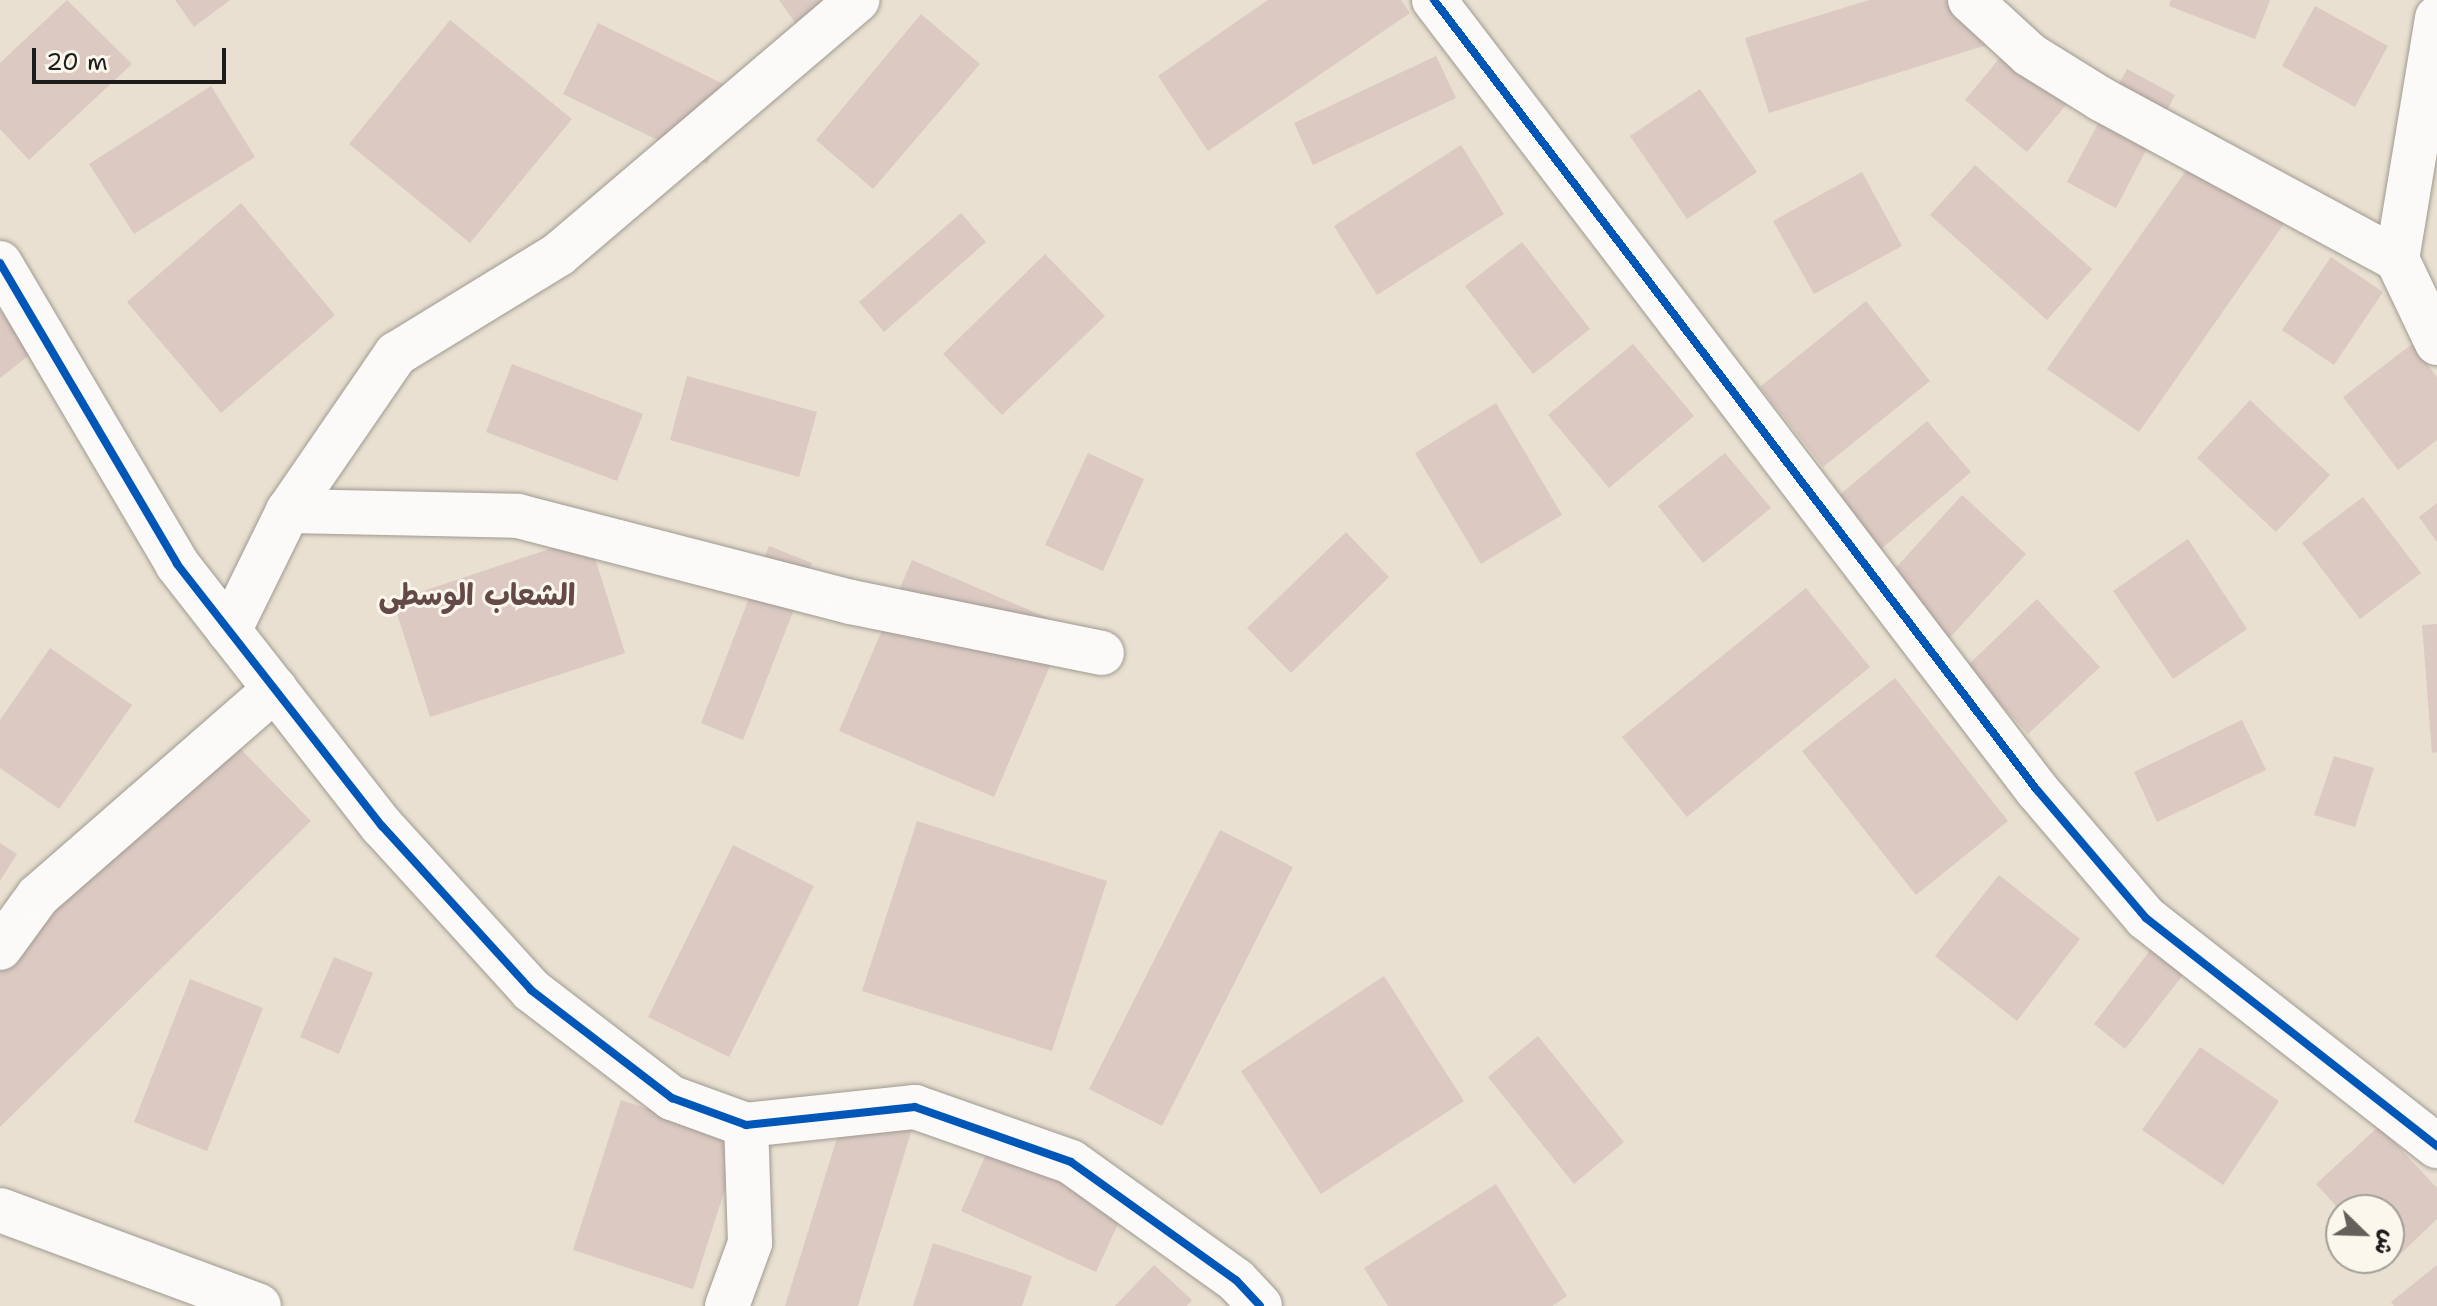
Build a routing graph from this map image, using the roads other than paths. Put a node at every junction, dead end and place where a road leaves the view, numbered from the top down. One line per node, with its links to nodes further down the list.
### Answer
1 (857, 0): 8 (street)
2 (1434, 0): 14 (street)
3 (1970, 0): 5 (street)
4 (2437, 18): 5 (street)
5 (2397, 259): 7 (street)
6 (0, 263): 9 (street)
7 (2437, 343)
8 (288, 511): 9 (street); 10 (street)
9 (229, 631): 11 (street)
10 (1102, 653)
11 (275, 689): 12 (street); 13 (street)
12 (0, 948)
13 (746, 1125): 17 (street); 18 (street)
14 (2437, 1146)
15 (0, 1210): 16 (street)
16 (259, 1306)
17 (727, 1306)
18 (1260, 1306)

